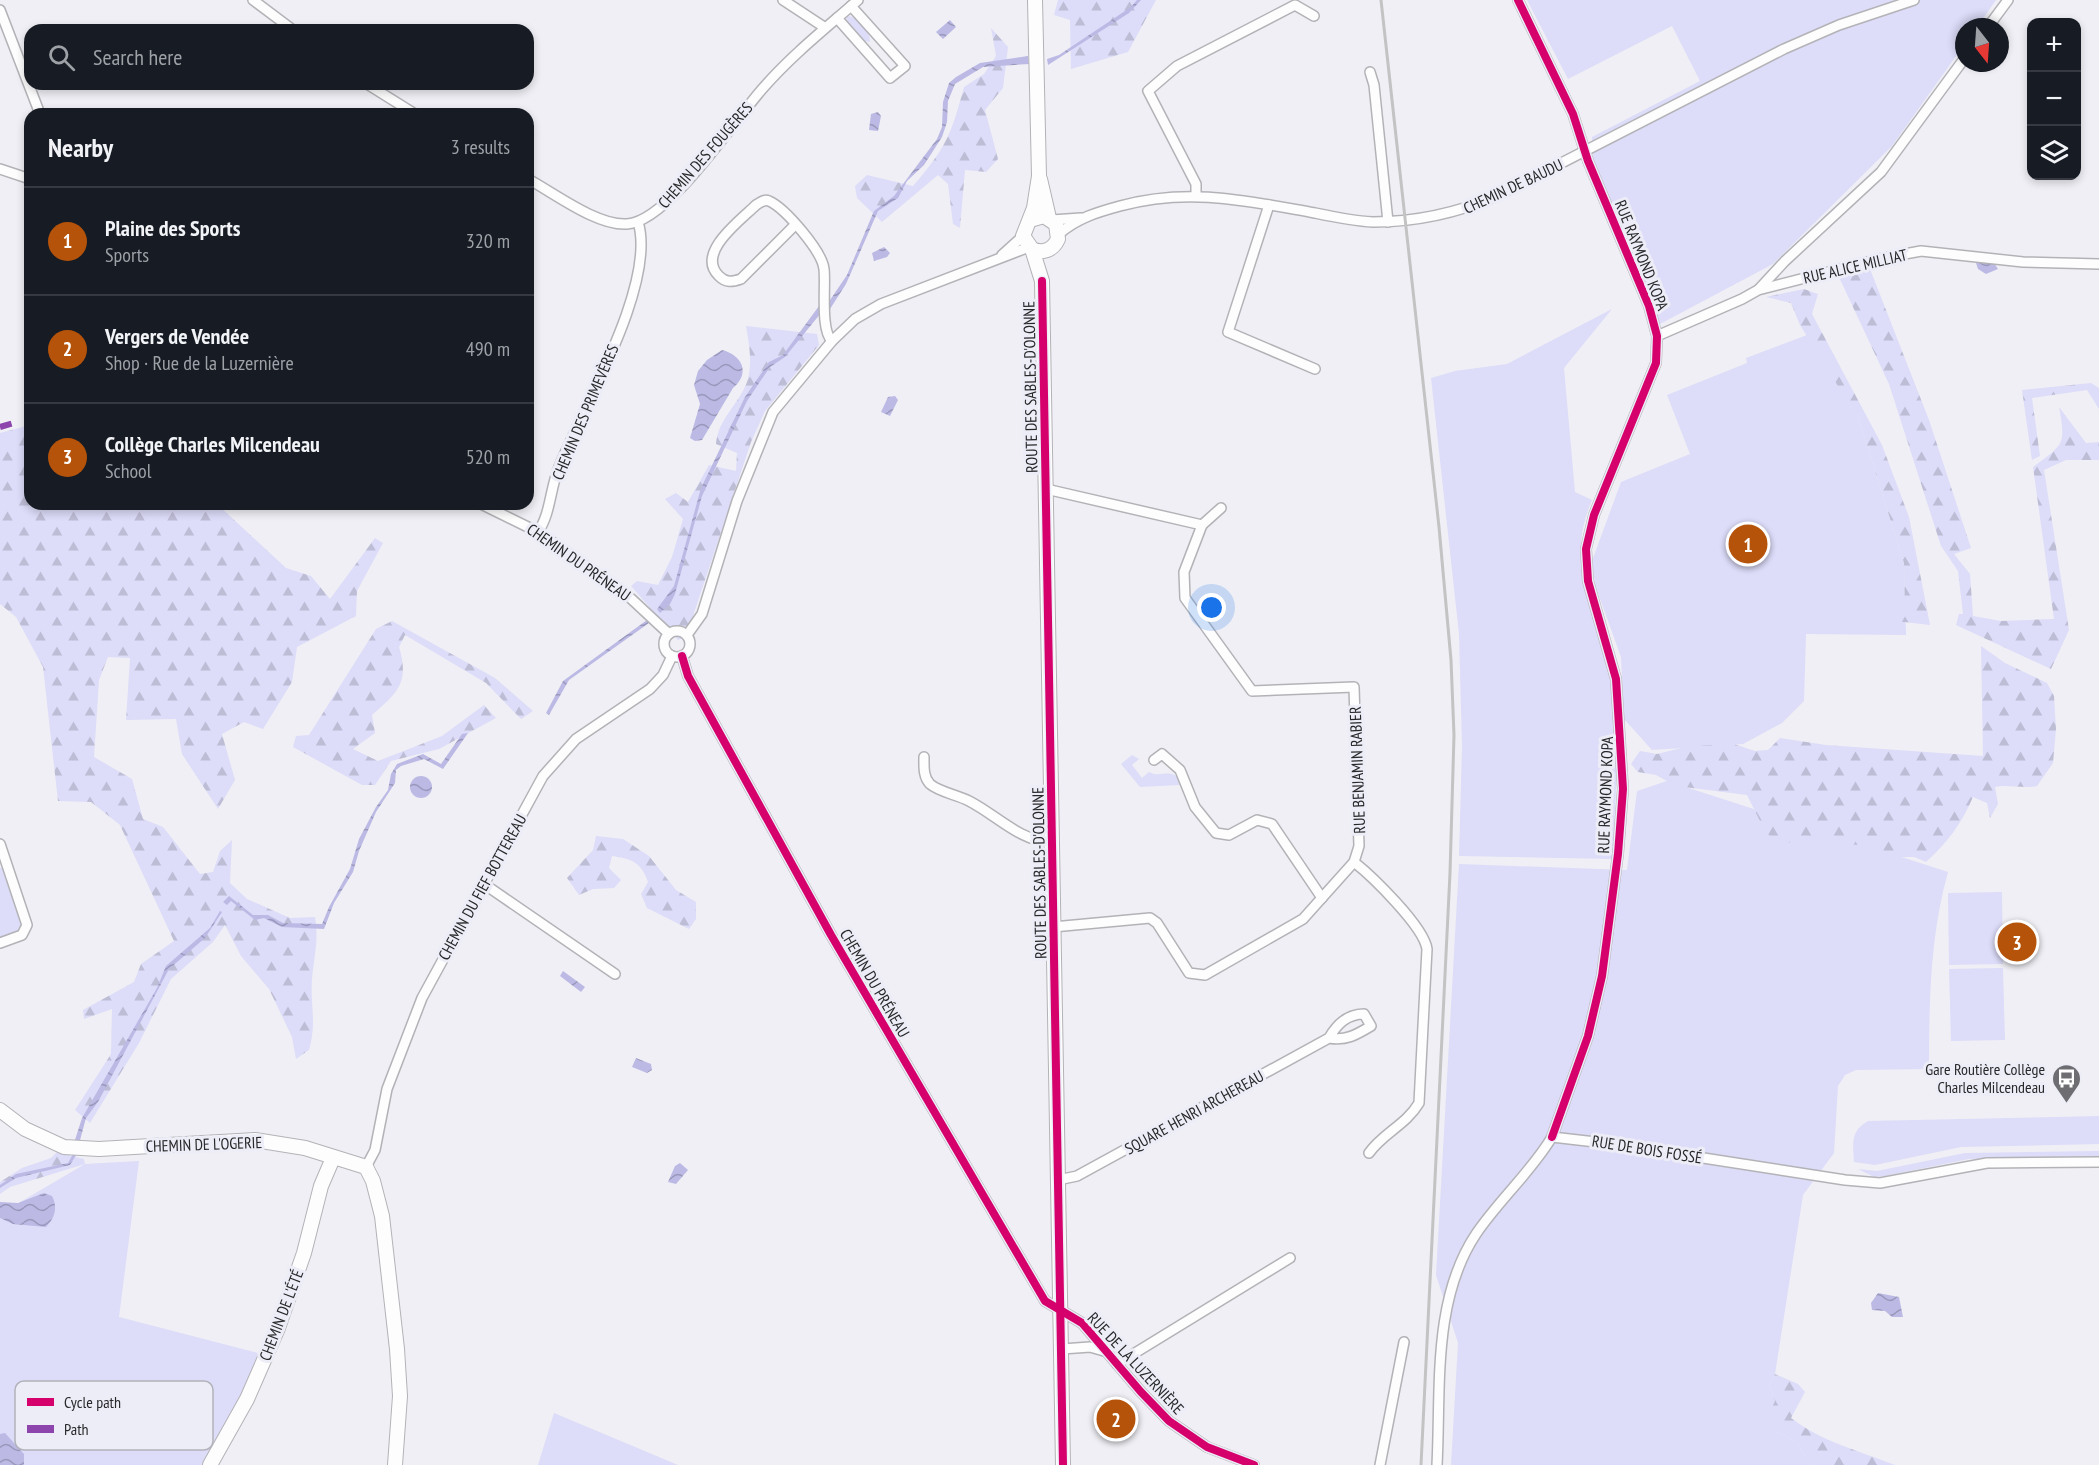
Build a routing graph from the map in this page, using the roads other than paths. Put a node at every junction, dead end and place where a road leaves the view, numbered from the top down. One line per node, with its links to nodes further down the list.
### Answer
1 (783, 0): 13 (street)
2 (1035, 0): 23 (main road)
3 (1518, 0): 21 (street, RUE RAYMOND KOPA)
4 (1914, 0): 21 (street, CHEMIN DE BAUDU)
5 (2008, 0): 11 (street)
6 (259, 2): 12 (street)
7 (854, 3): 10 (street, CHEMIN DES FOUGÈRES); 10 (street)
8 (0, 10): 15 (street)
9 (1314, 16): 26 (street)
10 (837, 18): 13 (street, CHEMIN DES FOUGÈRES)
11 (1995, 18)
12 (286, 24)
13 (824, 27): 31 (street, CHEMIN DES FOUGÈRES)
14 (1955, 71): 39 (street)
15 (24, 72)
16 (1370, 72): 32 (street)
17 (31, 90): 19 (street)
18 (377, 90): 20 (street)
19 (38, 108)
20 (405, 108)
21 (1584, 152): 32 (street, CHEMIN DE BAUDU); 40 (street, RUE RAYMOND KOPA)
22 (0, 169): 24 (street)
23 (1039, 176): 29 (main road); 30 (main road)
24 (24, 177)
25 (534, 182): 31 (street)
26 (1196, 196): 27 (street, CHEMIN DE BAUDU); 28 (street, CHEMIN DE BAUDU)
27 (1269, 205): 32 (street, CHEMIN DE BAUDU); 42 (street)
28 (1081, 218): 29 (street, CHEMIN DE BAUDU); 34 (street, CHEMIN DE BAUDU)
29 (1051, 219): 30 (main road); 34 (main road)
30 (1030, 220): 35 (main road)
31 (638, 222): 47 (street, CHEMIN DES PRIMEVÈRES)
32 (1388, 222)
33 (795, 225): 33 (street); 41 (street)
34 (1059, 234): 36 (main road, ROUTE DES SABLES-D'OLONNE)
35 (1028, 244): 36 (main road); 38 (main road, ROUTE DES SABLES-D'OLONNE); 41 (street)
36 (1050, 249): 38 (main road, ROUTE DES SABLES-D'OLONNE)
37 (2099, 264): 39 (street, RUE ALICE MILLIAT)
38 (1042, 281): 43 (main road, ROUTE DES SABLES-D'OLONNE)
39 (1758, 290): 40 (street, RUE ALICE MILLIAT)
40 (1657, 336): 64 (street, RUE RAYMOND KOPA)
41 (832, 341): 49 (street)
42 (1315, 369)
43 (1046, 489): 46 (street); 54 (main road, ROUTE DES SABLES-D'OLONNE)
44 (1221, 508): 46 (street)
45 (493, 510): 47 (street, CHEMIN DU PRÉNEAU)
46 (1202, 525): 56 (street, RUE BENJAMIN RABIER)
47 (538, 532): 48 (street, CHEMIN DU PRÉNEAU)
48 (669, 634): 49 (street); 50 (street)
49 (687, 635): 51 (street)
50 (672, 656): 51 (street); 57 (street, CHEMIN DU FIEF BOTTEREAU)
51 (682, 656): 71 (street, CHEMIN DU PRÉNEAU)
52 (924, 757): 54 (street)
53 (1154, 760): 58 (street)
54 (1052, 843): 59 (main road, ROUTE DES SABLES-D'OLONNE)
55 (0, 844): 60 (street)
56 (1354, 862): 58 (street); 65 (street)
57 (484, 884): 61 (street); 68 (street, CHEMIN DU FIEF BOTTEREAU)
58 (1322, 898): 59 (street)
59 (1053, 927): 69 (main road, ROUTE DES SABLES-D'OLONNE)
60 (0, 944)
61 (615, 974)
62 (1329, 1038): 69 (street, SQUARE HENRI ARCHEREAU)
63 (0, 1110): 66 (main road, CHEMIN DE L'OGERIE)
64 (1552, 1137): 67 (street, RUE DE BOIS FOSSÉ); 81 (street)
65 (1369, 1154)
66 (333, 1158): 68 (main road, CHEMIN DE L'OGERIE); 76 (main road, CHEMIN DE L'ÉTÉ)
67 (2099, 1162)
68 (366, 1167): 77 (main road)
69 (1058, 1180): 71 (main road, ROUTE DES SABLES-D'OLONNE)
70 (1290, 1258): 75 (street)
71 (1061, 1311): 73 (main road, ROUTE DES SABLES-D'OLONNE); 74 (street, RUE DE LA LUZERNIÈRE)
72 (1404, 1342): 80 (street)
73 (1062, 1349): 74 (street, RUE DE LA LUZERNIÈRE); 78 (main road, ROUTE DES SABLES-D'OLONNE)
74 (1104, 1351): 75 (street, RUE DE LA LUZERNIÈRE)
75 (1116, 1364): 79 (street, RUE DE LA LUZERNIÈRE)
76 (210, 1465)
77 (395, 1465)
78 (1063, 1465)
79 (1254, 1465)
80 (1380, 1465)
81 (1437, 1465)

